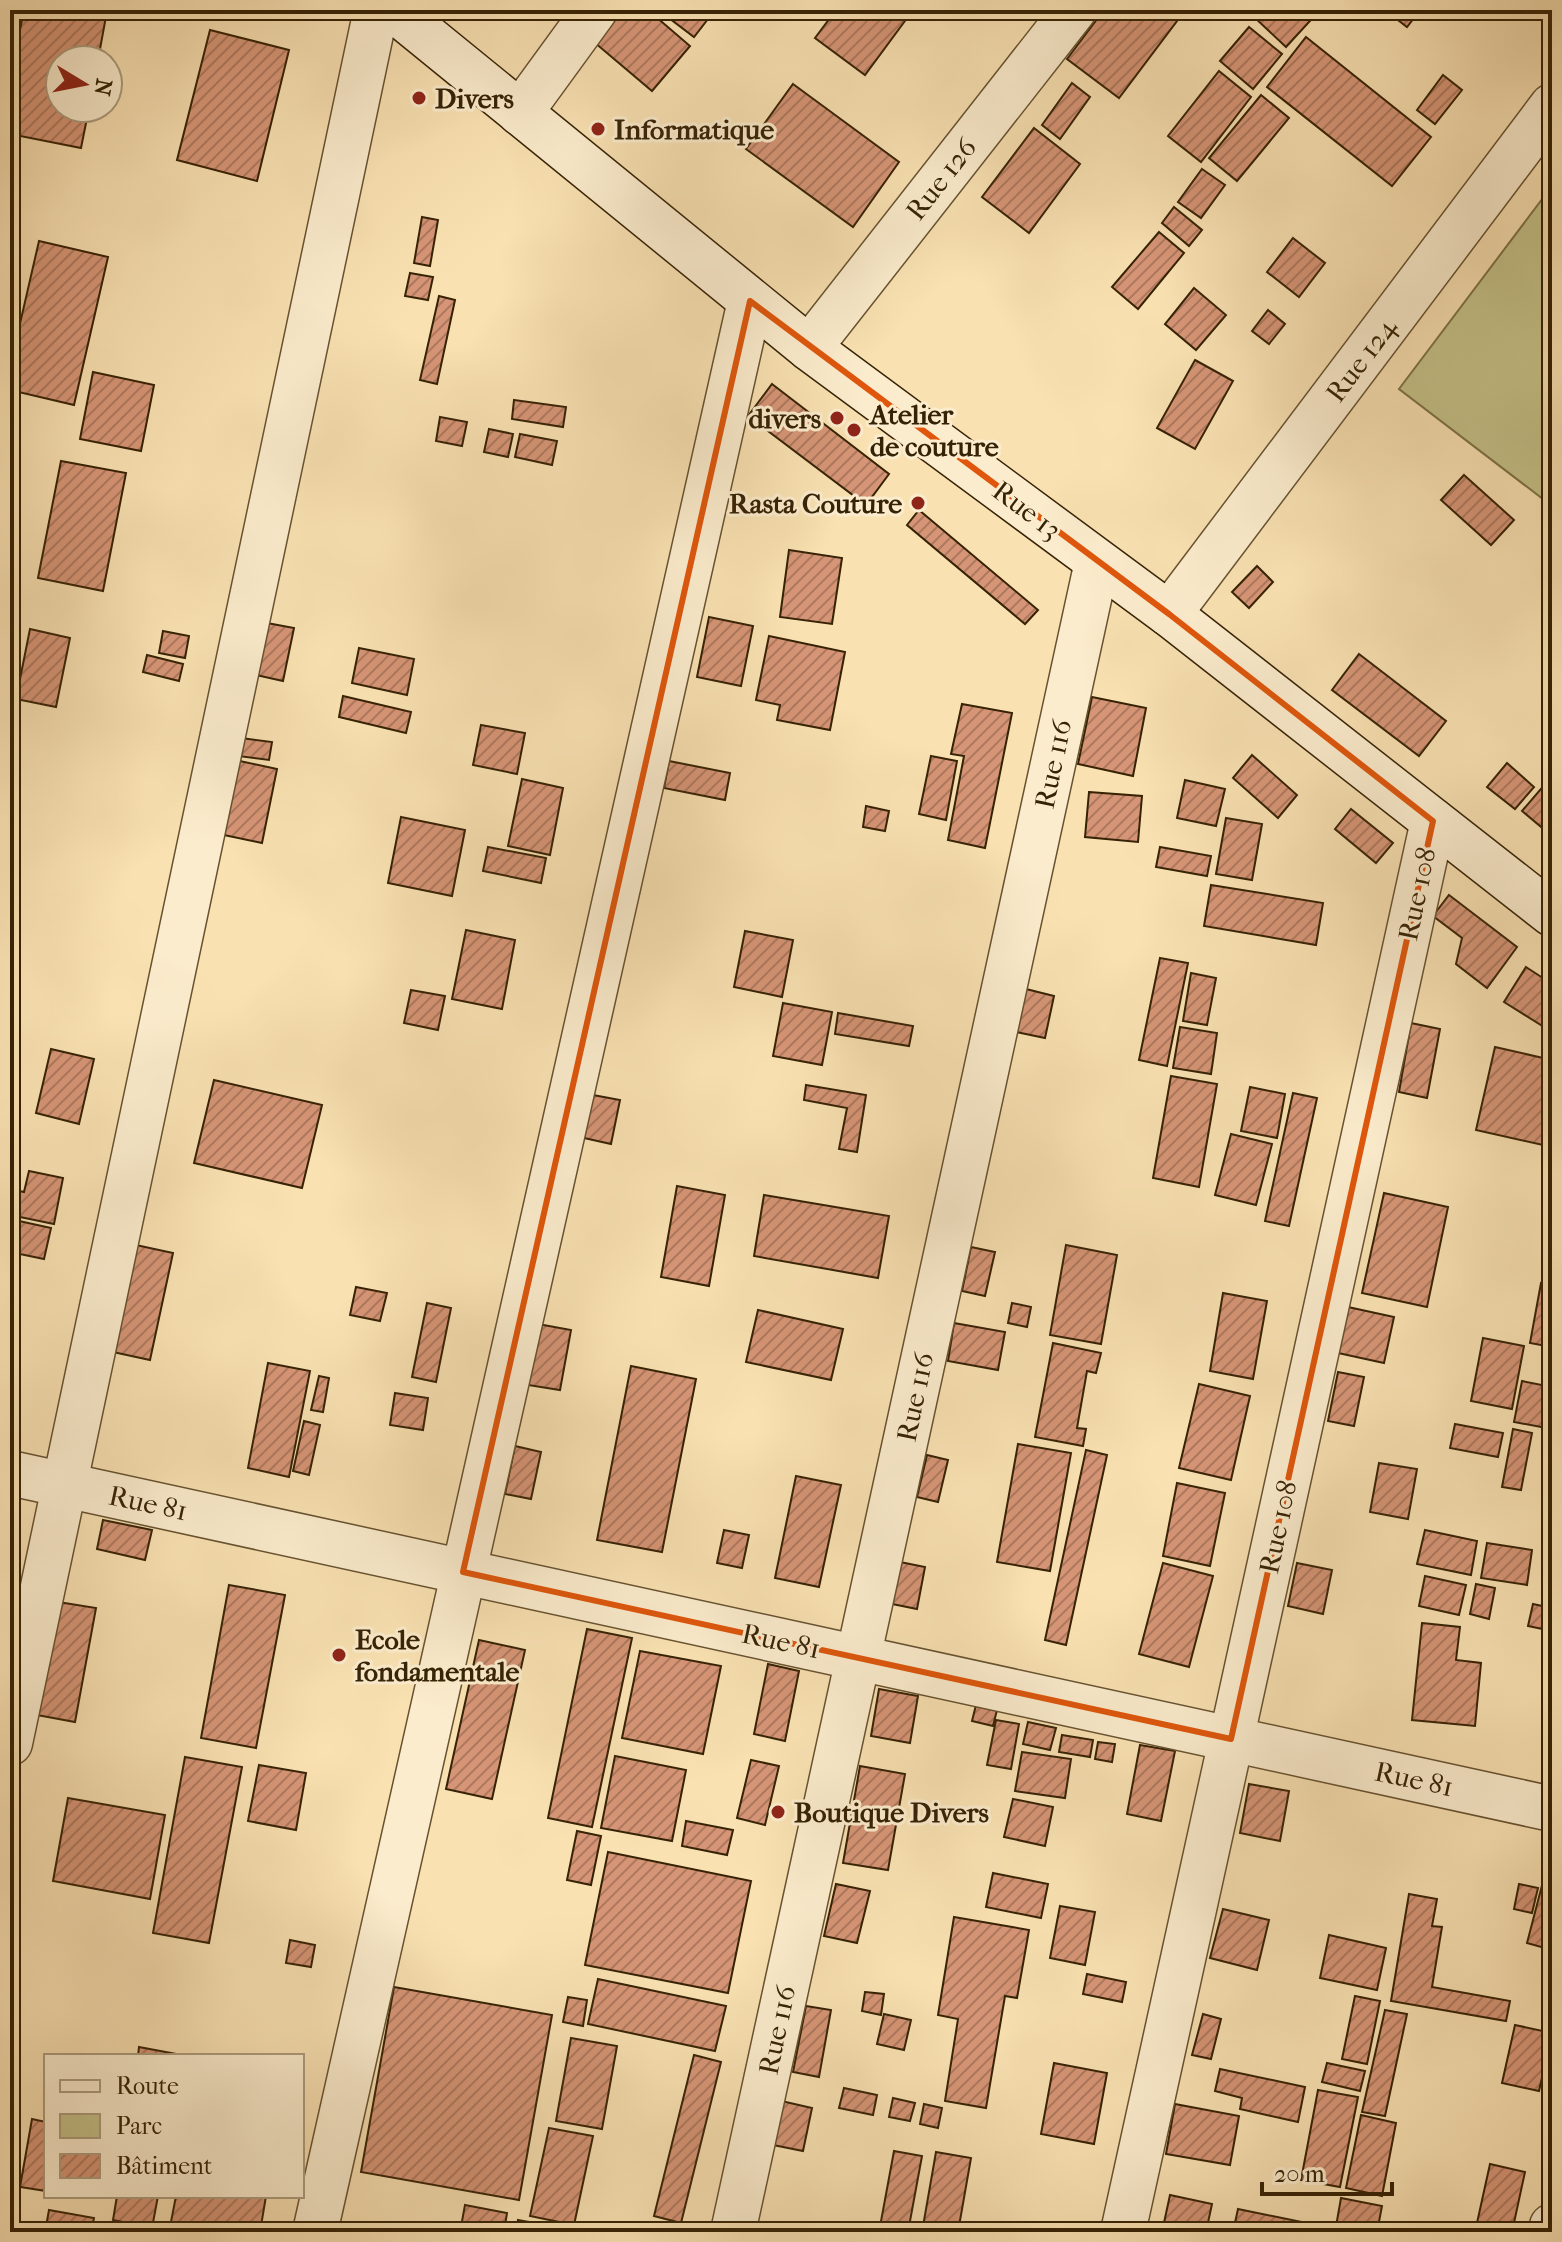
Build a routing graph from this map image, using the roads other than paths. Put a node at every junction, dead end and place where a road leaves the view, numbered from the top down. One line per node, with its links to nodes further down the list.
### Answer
1 (376, 10): 14 (street)
2 (394, 10): 6 (street, Rue 13)
3 (595, 10): 6 (street)
4 (1074, 10): 8 (street, Rue 126)
5 (1552, 106): 10 (street, Rue 124)
6 (520, 113): 7 (street, Rue 13)
7 (750, 301): 8 (street, Rue 13); 15 (street)
8 (809, 348): 9 (street, Rue 13)
9 (1097, 562): 10 (street, Rue 13); 16 (street, Rue 116)
10 (1169, 614): 11 (street, Rue 13)
11 (1433, 821): 12 (street, Rue 13); 17 (street, Rue 108)
12 (1552, 914)
13 (10, 1473): 14 (street, Rue 81)
14 (64, 1485): 15 (street, Rue 81); 18 (street)
15 (463, 1572): 16 (street, Rue 81); 20 (street)
16 (858, 1658): 17 (street, Rue 81); 21 (street, Rue 116)
17 (1231, 1739): 19 (street, Rue 81); 22 (street, Rue 108)
18 (10, 1743)
19 (1552, 1809)
20 (315, 2232)
21 (733, 2232)
22 (1123, 2232)

